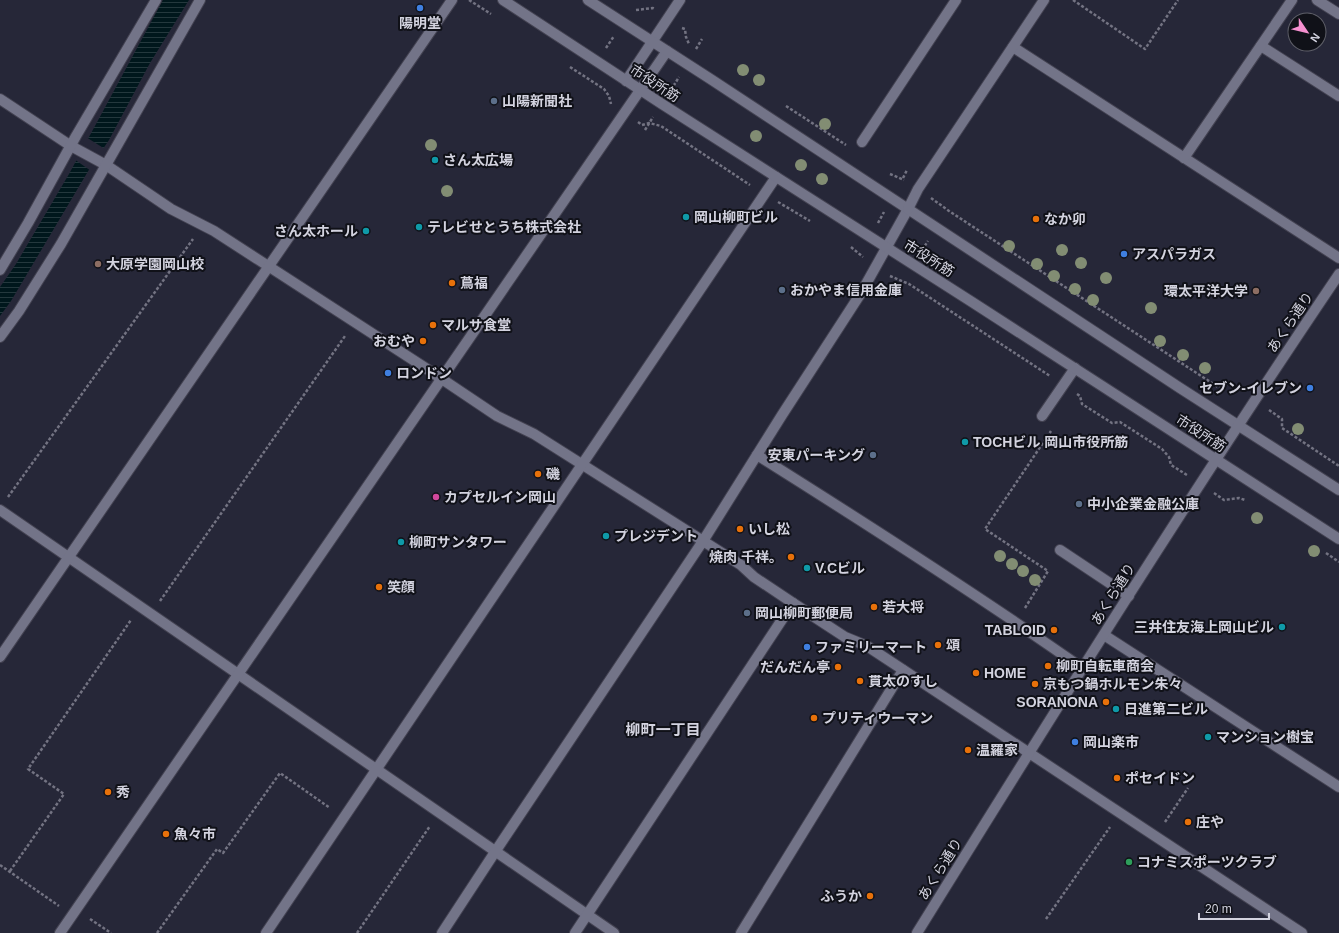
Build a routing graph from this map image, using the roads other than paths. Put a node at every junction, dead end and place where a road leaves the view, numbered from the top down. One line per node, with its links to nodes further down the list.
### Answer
1 (156, 0): 21 (street)
2 (200, 0): 23 (street)
3 (452, 0): 28 (street)
4 (503, 0): 16 (street, 市役所筋)
5 (588, 0): 12 (street, 市役所筋)
6 (680, 0): 12 (street)
7 (956, 0): 20 (street)
8 (1044, 0): 14 (street)
9 (1292, 0): 13 (street)
10 (1317, 0): 11 (street)
11 (1339, 14)
12 (652, 41): 15 (street, 市役所筋); 16 (street)
13 (1262, 46): 18 (street); 22 (street)
14 (1013, 47): 22 (street); 25 (street)
15 (667, 51): 17 (street); 25 (street, 市役所筋)
16 (626, 81): 17 (street, 市役所筋)
17 (640, 90): 24 (street, 市役所筋); 33 (street)
18 (1339, 96)
19 (0, 99): 21 (street)
20 (862, 142)
21 (75, 148): 23 (street); 29 (street)
22 (1184, 158): 27 (street)
23 (102, 163): 28 (street); 31 (street)
24 (776, 177): 26 (street, 市役所筋); 38 (street)
25 (908, 209): 26 (street); 35 (street, 市役所筋)
26 (887, 248): 32 (street, 市役所筋); 36 (street)
27 (1339, 258)
28 (269, 266): 33 (street); 44 (street)
29 (0, 270)
30 (1339, 274): 35 (street, あくら通り)
31 (0, 336)
32 (1075, 368): 34 (street); 37 (street, 市役所筋)
33 (442, 378): 38 (street); 51 (street)
34 (1042, 416)
35 (1238, 425): 37 (street, あくら通り); 39 (street, 市役所筋)
36 (757, 455): 42 (street); 49 (street)
37 (1216, 459): 41 (street, 市役所筋); 45 (street, あくら通り)
38 (582, 465): 42 (street); 53 (street)
39 (1339, 490)
40 (2, 506): 44 (street)
41 (1339, 539)
42 (703, 541): 46 (street); 55 (street)
43 (1060, 550): 45 (street)
44 (69, 557): 48 (street); 51 (street)
45 (1129, 596): 47 (street, あくら通り)
46 (793, 603): 50 (street); 56 (street)
47 (1104, 635): 49 (street, あくら通り); 54 (street)
48 (0, 657)
49 (1082, 668): 52 (street, あくら通り)
50 (903, 670): 52 (street); 62 (street)
51 (239, 674): 53 (street); 57 (street)
52 (1028, 753): 63 (street, あくら通り); 64 (street)
53 (376, 769): 55 (street); 58 (street)
54 (1339, 787)
55 (495, 852): 56 (street); 59 (street)
56 (587, 915): 60 (street); 61 (street)
57 (60, 933)
58 (266, 933)
59 (442, 933)
60 (575, 933)
61 (614, 933)
62 (740, 933)
63 (917, 933)
64 (1302, 933)

